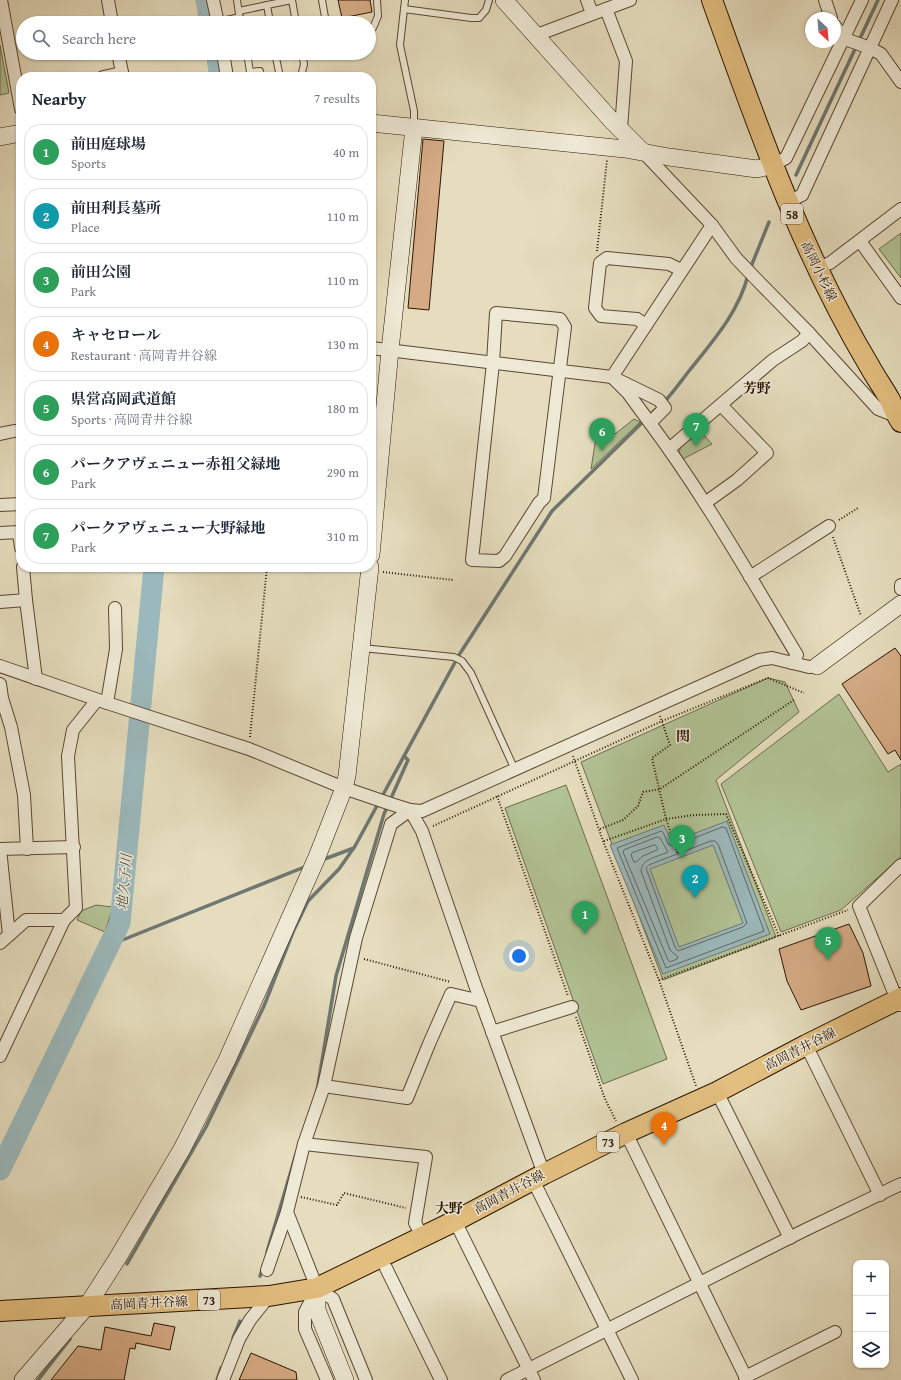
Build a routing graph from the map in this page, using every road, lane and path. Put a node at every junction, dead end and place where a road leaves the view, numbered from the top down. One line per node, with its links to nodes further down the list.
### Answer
1 (1, 0): 45 (street)
2 (108, 0): 22 (street)
3 (213, 0): 23 (street)
4 (237, 0): 24 (lane)
5 (293, 0): 17 (lane); 27 (lane)
6 (322, 0): 28 (lane)
7 (376, 0): 29 (lane)
8 (405, 0): 18 (lane)
9 (489, 0): 18 (lane)
10 (504, 0): 31 (street)
11 (588, 0): 21 (street)
12 (630, 0): 19 (street)
13 (712, 0): 54 (main road, 高岡小杉線 / 58)
14 (825, 0): 20 (street)
15 (862, 0): 32 (street)
16 (892, 0): 32 (street)
17 (267, 5): 25 (lane); 26 (lane)
18 (404, 8): 48 (lane)
19 (606, 9): 21 (street); 49 (street)
20 (830, 12)
21 (592, 14): 31 (street)
22 (111, 16)
23 (217, 16)
24 (240, 16)
25 (242, 16)
26 (269, 16)
27 (295, 16)
28 (325, 16)
29 (376, 21)
30 (841, 31): 32 (street)
31 (538, 37): 49 (street)
32 (858, 44): 46 (street); 54 (street); 55 (street)
33 (119, 60): 38 (street)
34 (224, 60): 39 (street)
35 (248, 60): 41 (lane)
36 (276, 60): 43 (lane)
37 (303, 60): 44 (lane)
38 (121, 72)
39 (227, 72)
40 (250, 72): 42 (lane)
41 (250, 72)
42 (260, 72)
43 (279, 72)
44 (302, 72)
45 (16, 78)
46 (901, 82)
47 (376, 124): 48 (street)
48 (414, 128): 52 (street); 66 (street)
49 (621, 129): 53 (street)
50 (16, 134): 51 (street)
51 (0, 137)
52 (608, 147): 53 (street); 59 (path)
53 (642, 151): 54 (street); 57 (street)
54 (773, 165): 55 (main road, 高岡小杉線 / 58)
55 (788, 202): 60 (main road, 高岡小杉線 / 58)
56 (901, 209): 58 (street)
57 (712, 225): 61 (street); 64 (street)
58 (860, 241): 60 (street); 62 (street)
59 (603, 261): 61 (street); 63 (street)
60 (817, 268): 71 (main road, 高岡小杉線 / 58)
61 (682, 270): 63 (street)
62 (901, 298)
63 (646, 325): 69 (street)
64 (809, 333): 70 (street); 71 (street)
65 (376, 349): 66 (street)
66 (390, 350): 67 (street); 76 (street)
67 (493, 363): 68 (street); 68 (street); 68 (street)
68 (560, 370): 69 (street)
69 (612, 377): 72 (street); 72 (street)
70 (721, 405): 75 (street); 77 (street)
71 (900, 418)
72 (647, 419): 75 (street)
73 (14, 431): 74 (street)
74 (0, 434)
75 (669, 449): 77 (street)
76 (376, 500)
77 (705, 503): 88 (street)
78 (16, 504): 79 (street)
79 (0, 505)
80 (858, 508): 81 (path)
81 (829, 526): 88 (street); 96 (path)
82 (16, 532): 83 (street)
83 (0, 534)
84 (376, 565): 89 (path)
85 (23, 572): 92 (street)
86 (267, 572): 109 (path)
87 (369, 572): 97 (street)
88 (750, 577): 98 (street)
89 (453, 580)
90 (901, 585): 91 (street)
91 (901, 589)
92 (26, 600): 93 (street); 101 (street)
93 (0, 602)
94 (901, 604): 96 (street)
95 (115, 608): 105 (street)
96 (867, 628): 100 (street)
97 (361, 648): 111 (lane); 112 (street)
98 (792, 663): 100 (street); 106 (street)
99 (0, 666): 101 (street)
100 (817, 666)
101 (36, 679): 105 (street)
102 (0, 684): 122 (street)
103 (804, 693): 107 (path)
104 (794, 700): 113 (path)
105 (102, 702): 109 (street); 120 (street)
106 (656, 706): 107 (path); 108 (street)
107 (662, 721): 110 (path); 113 (path)
108 (570, 746): 110 (path); 111 (street)
109 (249, 749): 112 (street)
110 (574, 761): 114 (path); 117 (path)
111 (515, 770): 115 (street)
112 (344, 788): 115 (street); 157 (street)
113 (660, 789): 116 (path); 117 (path)
114 (497, 796): 118 (path); 135 (path)
115 (410, 810): 118 (street); 130 (street)
116 (666, 819): 119 (path); 123 (path); 128 (path)
117 (599, 830): 119 (path)
118 (422, 831): 132 (street)
119 (604, 841): 131 (path)
120 (74, 847): 122 (street); 126 (street)
121 (0, 849): 122 (street); 127 (street)
122 (27, 849)
123 (678, 855)
124 (901, 865): 125 (street)
125 (859, 906): 128 (path); 134 (street)
126 (64, 920): 127 (street); 138 (street)
127 (9, 934): 129 (street)
128 (779, 936): 131 (path)
129 (0, 943)
130 (351, 955): 132 (path); 139 (street)
131 (659, 980): 140 (path)
132 (475, 985): 133 (street)
133 (481, 1001): 136 (street); 139 (street)
134 (900, 1003): 137 (main road, 高岡青井谷線 / 73)
135 (572, 1007): 136 (street); 141 (path)
136 (492, 1032): 143 (street)
137 (806, 1045): 140 (main road, 高岡青井谷線 / 73); 145 (street)
138 (0, 1056)
139 (324, 1086): 142 (street)
140 (709, 1096): 141 (main road, 高岡青井谷線 / 73); 151 (street)
141 (621, 1128): 143 (main road, 高岡青井谷線 / 73); 154 (street)
142 (304, 1144): 146 (street); 147 (street)
143 (539, 1177): 149 (main road, 高岡青井谷線 / 73); 159 (street)
144 (901, 1184): 145 (street)
145 (880, 1194): 151 (street)
146 (291, 1195): 147 (path); 148 (street)
147 (417, 1210): 150 (street)
148 (287, 1212): 153 (street); 155 (street)
149 (455, 1221): 150 (main road, 高岡青井谷線 / 73); 161 (street)
150 (423, 1237): 155 (main road, 高岡青井谷線 / 73)
151 (790, 1238): 154 (street)
152 (386, 1268): 168 (street)
153 (267, 1270)
154 (700, 1283): 159 (street); 162 (street)
155 (317, 1288): 156 (main road, 高岡青井谷線 / 73); 165 (street); 166 (street); 167 (street)
156 (269, 1296): 157 (main road, 高岡青井谷線 / 73); 164 (street)
157 (87, 1306): 158 (main road, 高岡青井谷線 / 73); 163 (street)
158 (0, 1311)
159 (607, 1330): 161 (street); 170 (street)
160 (835, 1332): 162 (street)
161 (532, 1375): 169 (street)
162 (746, 1378)
163 (23, 1380)
164 (223, 1380)
165 (326, 1380)
166 (345, 1380)
167 (366, 1380)
168 (441, 1380)
169 (507, 1380)
170 (632, 1380)

